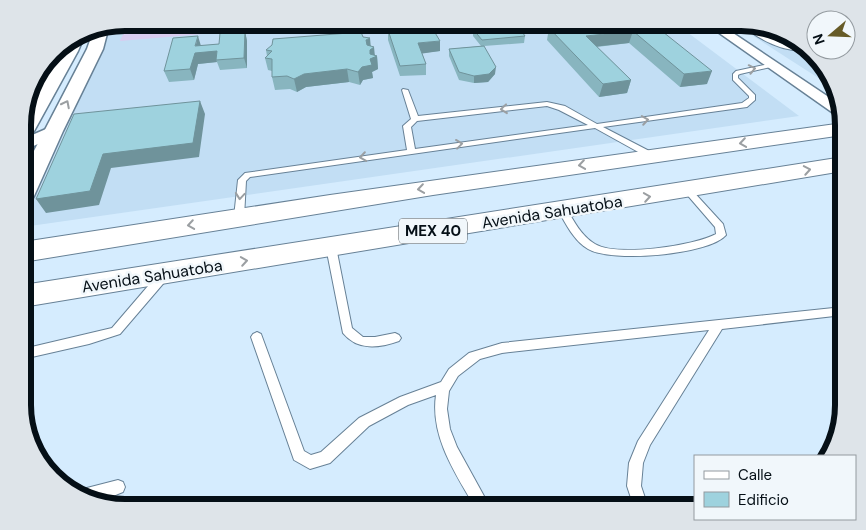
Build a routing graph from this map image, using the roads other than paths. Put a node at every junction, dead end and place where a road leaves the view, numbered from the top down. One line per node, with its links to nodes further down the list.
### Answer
1 (724, 31): 8 (street)
2 (758, 33): 5 (lane)
3 (99, 35): 6 (street)
4 (77, 45): 6 (street)
5 (794, 48)
6 (95, 49): 15 (street, one-way to 6)
7 (70, 50): 11 (street)
8 (773, 65): 10 (street); 13 (lane, one-way to 8)
9 (404, 90): 12 (lane)
10 (833, 106)
11 (32, 118)
12 (415, 119): 13 (lane, one-way to 12); 17 (lane)
13 (596, 127): 17 (lane, one-way to 13); 18 (lane)
14 (835, 130): 18 (main road, one-way to 18)
15 (53, 131): 16 (street); 20 (street)
16 (31, 142)
17 (411, 150): 23 (lane, one-way to 23)
18 (652, 156): 23 (main road, one-way to 23)
19 (835, 165): 21 (main road, Avenida Sahuatoba / MEX 40, one-way to 19)
20 (31, 179)
21 (687, 190): 22 (main road, Avenida Sahuatoba / MEX 40, one-way to 21); 22 (lane)
22 (564, 210): 24 (main road, Avenida Sahuatoba / MEX 40)
23 (239, 217): 25 (main road, one-way to 25)
24 (330, 247): 26 (main road, Avenida Sahuatoba / MEX 40, one-way to 24); 31 (lane)
25 (31, 251)
26 (165, 274): 27 (main road, Avenida Sahuatoba / MEX 40); 32 (lane)
27 (31, 295)
28 (835, 312): 29 (lane)
29 (718, 325): 33 (lane); 37 (lane)
30 (257, 337): 33 (lane)
31 (395, 338)
32 (31, 352)
33 (445, 386): 36 (lane)
34 (118, 487): 35 (lane)
35 (93, 493)
36 (478, 499)
37 (638, 499)

